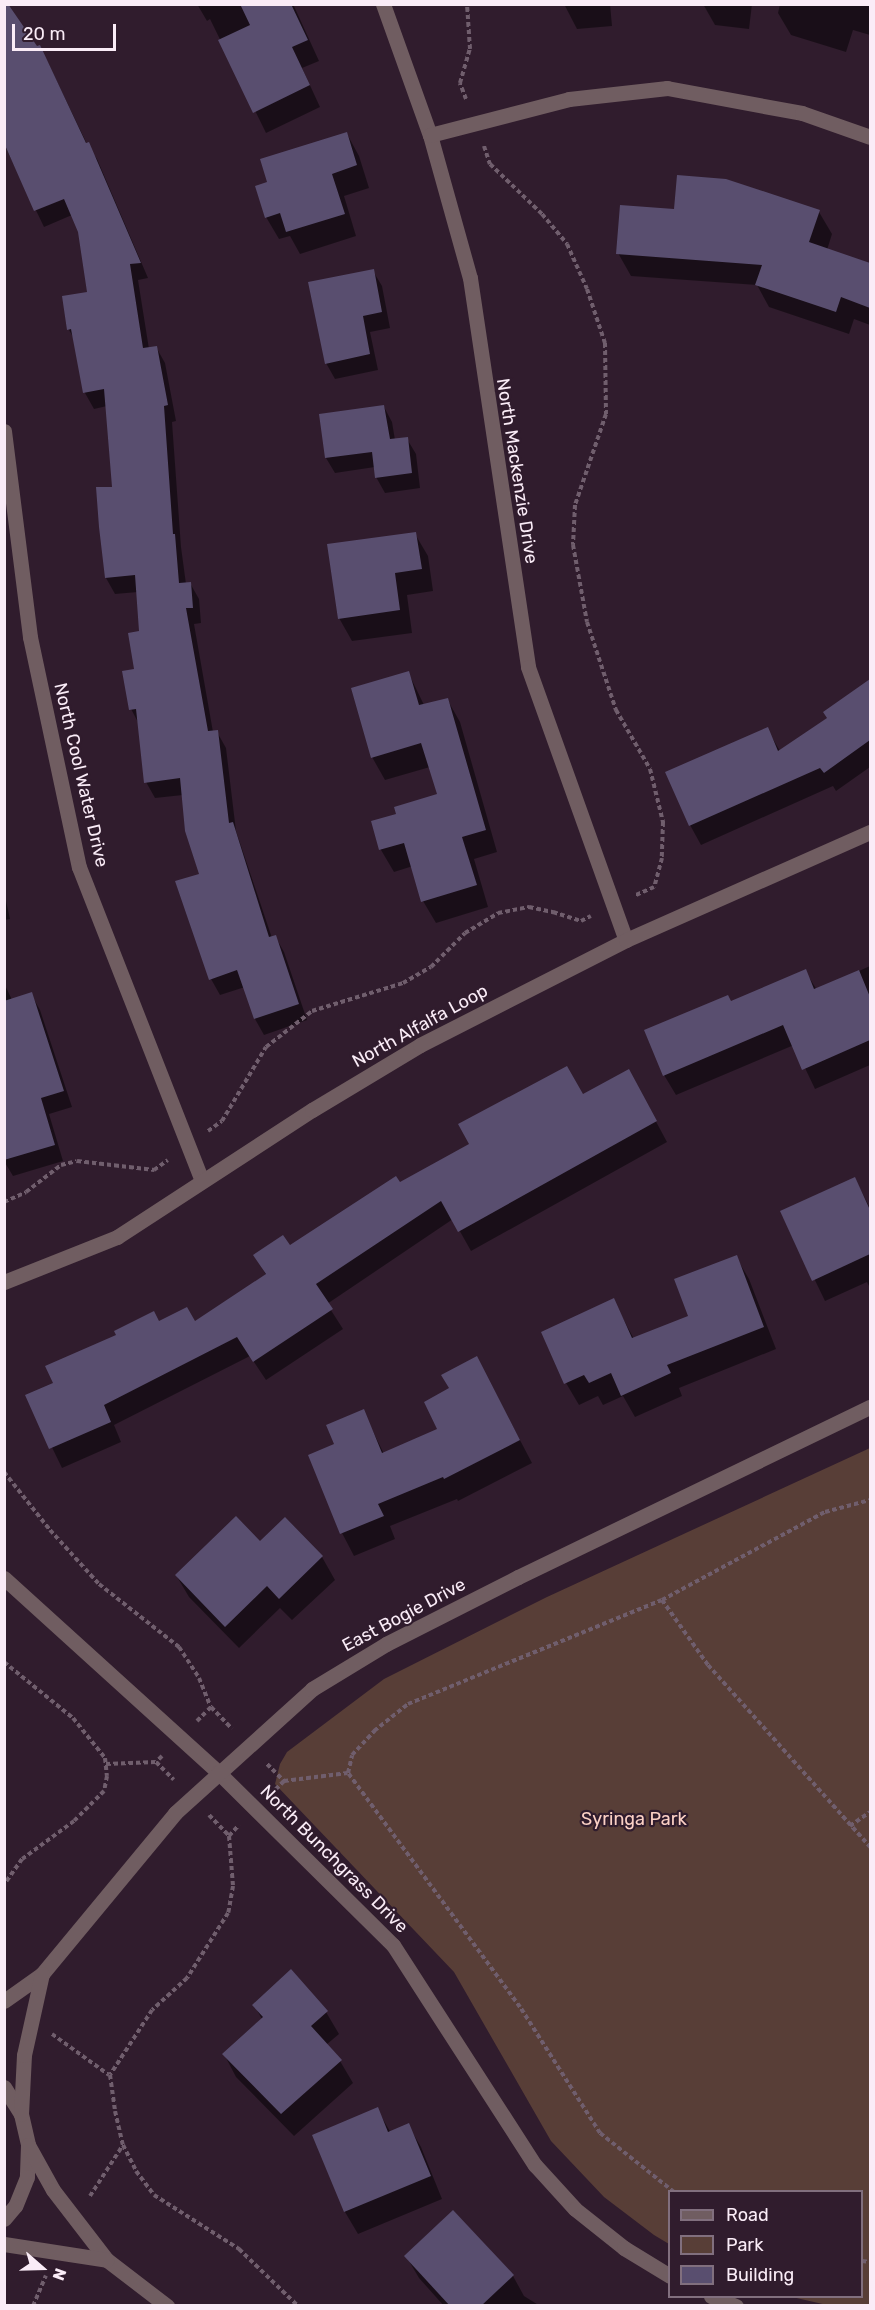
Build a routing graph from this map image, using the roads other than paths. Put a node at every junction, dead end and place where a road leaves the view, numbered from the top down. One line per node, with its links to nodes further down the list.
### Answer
1 (383, 4): 2 (street, North Mackenzie Drive)
2 (430, 135): 3 (street); 6 (street, North Mackenzie Drive)
3 (870, 137)
4 (4, 431): 7 (street, North Cool Water Drive)
5 (870, 832): 6 (street, North Alfalfa Loop)
6 (626, 940): 7 (street, North Alfalfa Loop)
7 (202, 1181): 8 (street, North Alfalfa Loop)
8 (4, 1282)
9 (870, 1407): 11 (street, East Bogie Drive)
10 (4, 1578): 11 (street, North Bunchgrass Drive)
11 (218, 1772): 12 (street, East Bogie Drive); 20 (street, North Bunchgrass Drive)
12 (42, 1974): 13 (street, East Bogie Drive); 15 (street, East Bogie Drive)
13 (4, 2001)
14 (4, 2087): 15 (street)
15 (21, 2114): 16 (street)
16 (28, 2145): 17 (street); 19 (street)
17 (4, 2219)
18 (4, 2244): 19 (street)
19 (107, 2260): 22 (street)
20 (668, 2275)
21 (716, 2298): 23 (street)
22 (167, 2306)
23 (736, 2306)

